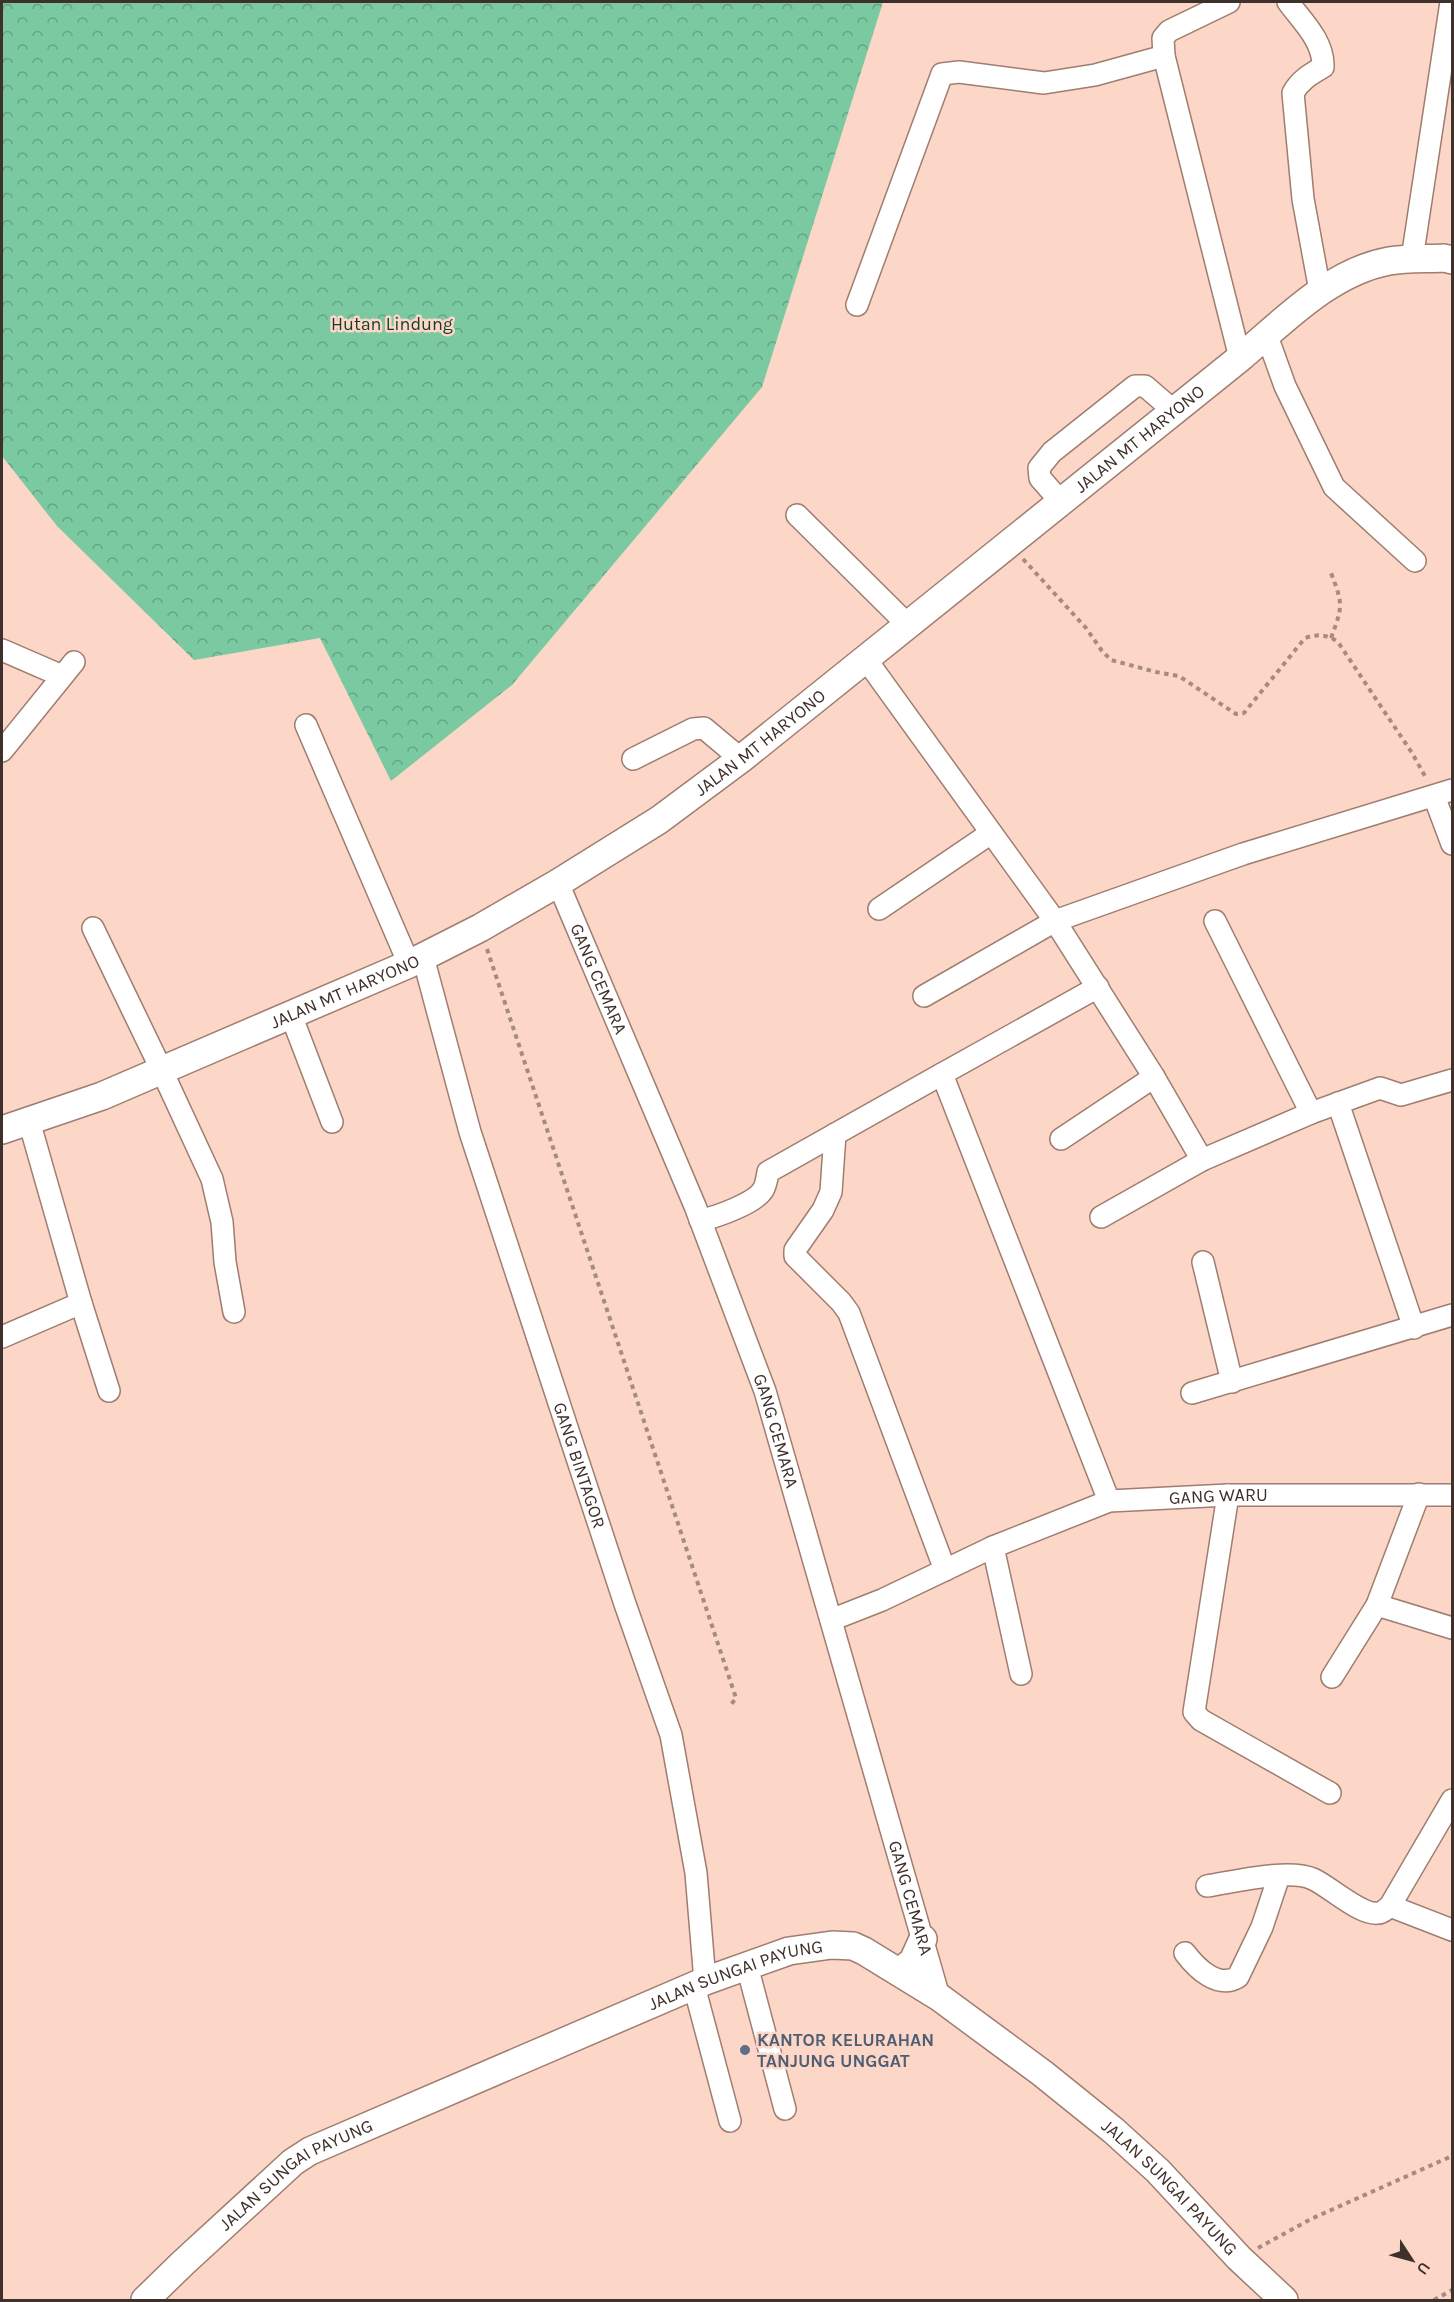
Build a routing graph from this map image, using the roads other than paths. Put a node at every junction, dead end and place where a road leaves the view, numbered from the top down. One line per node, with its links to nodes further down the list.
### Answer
1 (1229, 2): 4 (street)
2 (1288, 2): 7 (street)
3 (1451, 2): 5 (street)
4 (1164, 56): 8 (street); 10 (street)
5 (1412, 259): 6 (main road, JALAN MT HARYONO); 7 (main road, JALAN MT HARYONO)
6 (1452, 260)
7 (1320, 291): 9 (main road, JALAN MT HARYONO)
8 (857, 304)
9 (1267, 336): 10 (main road, JALAN MT HARYONO); 14 (street)
10 (1240, 358): 11 (main road, JALAN MT HARYONO)
11 (1174, 411): 12 (main road, JALAN MT HARYONO); 12 (street)
12 (1061, 502): 15 (main road, JALAN MT HARYONO)
13 (797, 515): 15 (street)
14 (1415, 561)
15 (908, 625): 17 (main road, JALAN MT HARYONO)
16 (2, 650): 19 (street)
17 (865, 658): 21 (main road, JALAN MT HARYONO); 23 (street)
18 (306, 725): 30 (street, GANG BINTAGOR)
19 (2, 751)
20 (633, 759): 21 (street)
21 (741, 759): 25 (main road, JALAN MT HARYONO)
22 (1443, 793): 24 (street); 27 (street)
23 (991, 833): 26 (street); 27 (street)
24 (1452, 844)
25 (558, 883): 30 (main road, JALAN MT HARYONO); 47 (street, GANG CEMARA)
26 (879, 909)
27 (1055, 921): 31 (street); 32 (street)
28 (1215, 921): 39 (street)
29 (93, 928): 34 (street)
30 (416, 961): 33 (main road, JALAN MT HARYONO); 78 (street, GANG BINTAGOR)
31 (1098, 987): 35 (street); 36 (street)
32 (924, 996)
33 (291, 1015): 34 (main road, JALAN MT HARYONO); 41 (street)
34 (162, 1071): 40 (main road, JALAN MT HARYONO); 50 (street)
35 (942, 1074): 43 (street); 60 (street)
36 (1154, 1077): 44 (street); 45 (street)
37 (1452, 1080): 38 (street)
38 (1338, 1103): 39 (street); 52 (street)
39 (1311, 1113): 45 (street)
40 (29, 1121): 42 (main road, JALAN MT HARYONO); 49 (street)
41 (332, 1122)
42 (2, 1130)
43 (835, 1134): 47 (street); 62 (street)
44 (1060, 1139)
45 (1202, 1160): 46 (street)
46 (1101, 1217)
47 (700, 1220): 64 (street, GANG CEMARA)
48 (1203, 1262): 54 (street)
49 (81, 1303): 53 (street); 55 (street)
50 (234, 1312)
51 (1452, 1315): 52 (street)
52 (1414, 1328): 54 (street)
53 (2, 1337)
54 (1232, 1382): 56 (street)
55 (109, 1391)
56 (1192, 1393)
57 (1419, 1494): 58 (street, GANG WARU); 59 (street, GANG WARU); 63 (street)
58 (1228, 1495): 60 (street, GANG WARU); 68 (street)
59 (1452, 1495)
60 (1109, 1501): 61 (street, GANG WARU)
61 (993, 1547): 62 (street, GANG WARU); 66 (street)
62 (945, 1570): 64 (street)
63 (1377, 1605): 65 (street); 67 (street)
64 (831, 1620): 74 (street, GANG CEMARA)
65 (1452, 1628)
66 (1021, 1674)
67 (1332, 1677)
68 (1330, 1793)
69 (1452, 1800): 72 (street)
70 (1279, 1876): 71 (street); 72 (street); 75 (street)
71 (1206, 1886)
72 (1390, 1906): 73 (street)
73 (1452, 1930)
74 (923, 1939): 77 (main road); 79 (street, GANG CEMARA)
75 (1185, 1953)
76 (747, 1966): 77 (main road, JALAN SUNGAI PAYUNG); 78 (main road, JALAN SUNGAI PAYUNG); 80 (street)
77 (899, 1972): 79 (main road, JALAN SUNGAI PAYUNG)
78 (700, 1983): 81 (street, GANG BINTAGOR); 82 (main road, JALAN SUNGAI PAYUNG)
79 (939, 1997): 83 (main road, JALAN SUNGAI PAYUNG)
80 (785, 2109)
81 (729, 2121)
82 (145, 2301)
83 (1284, 2301)

